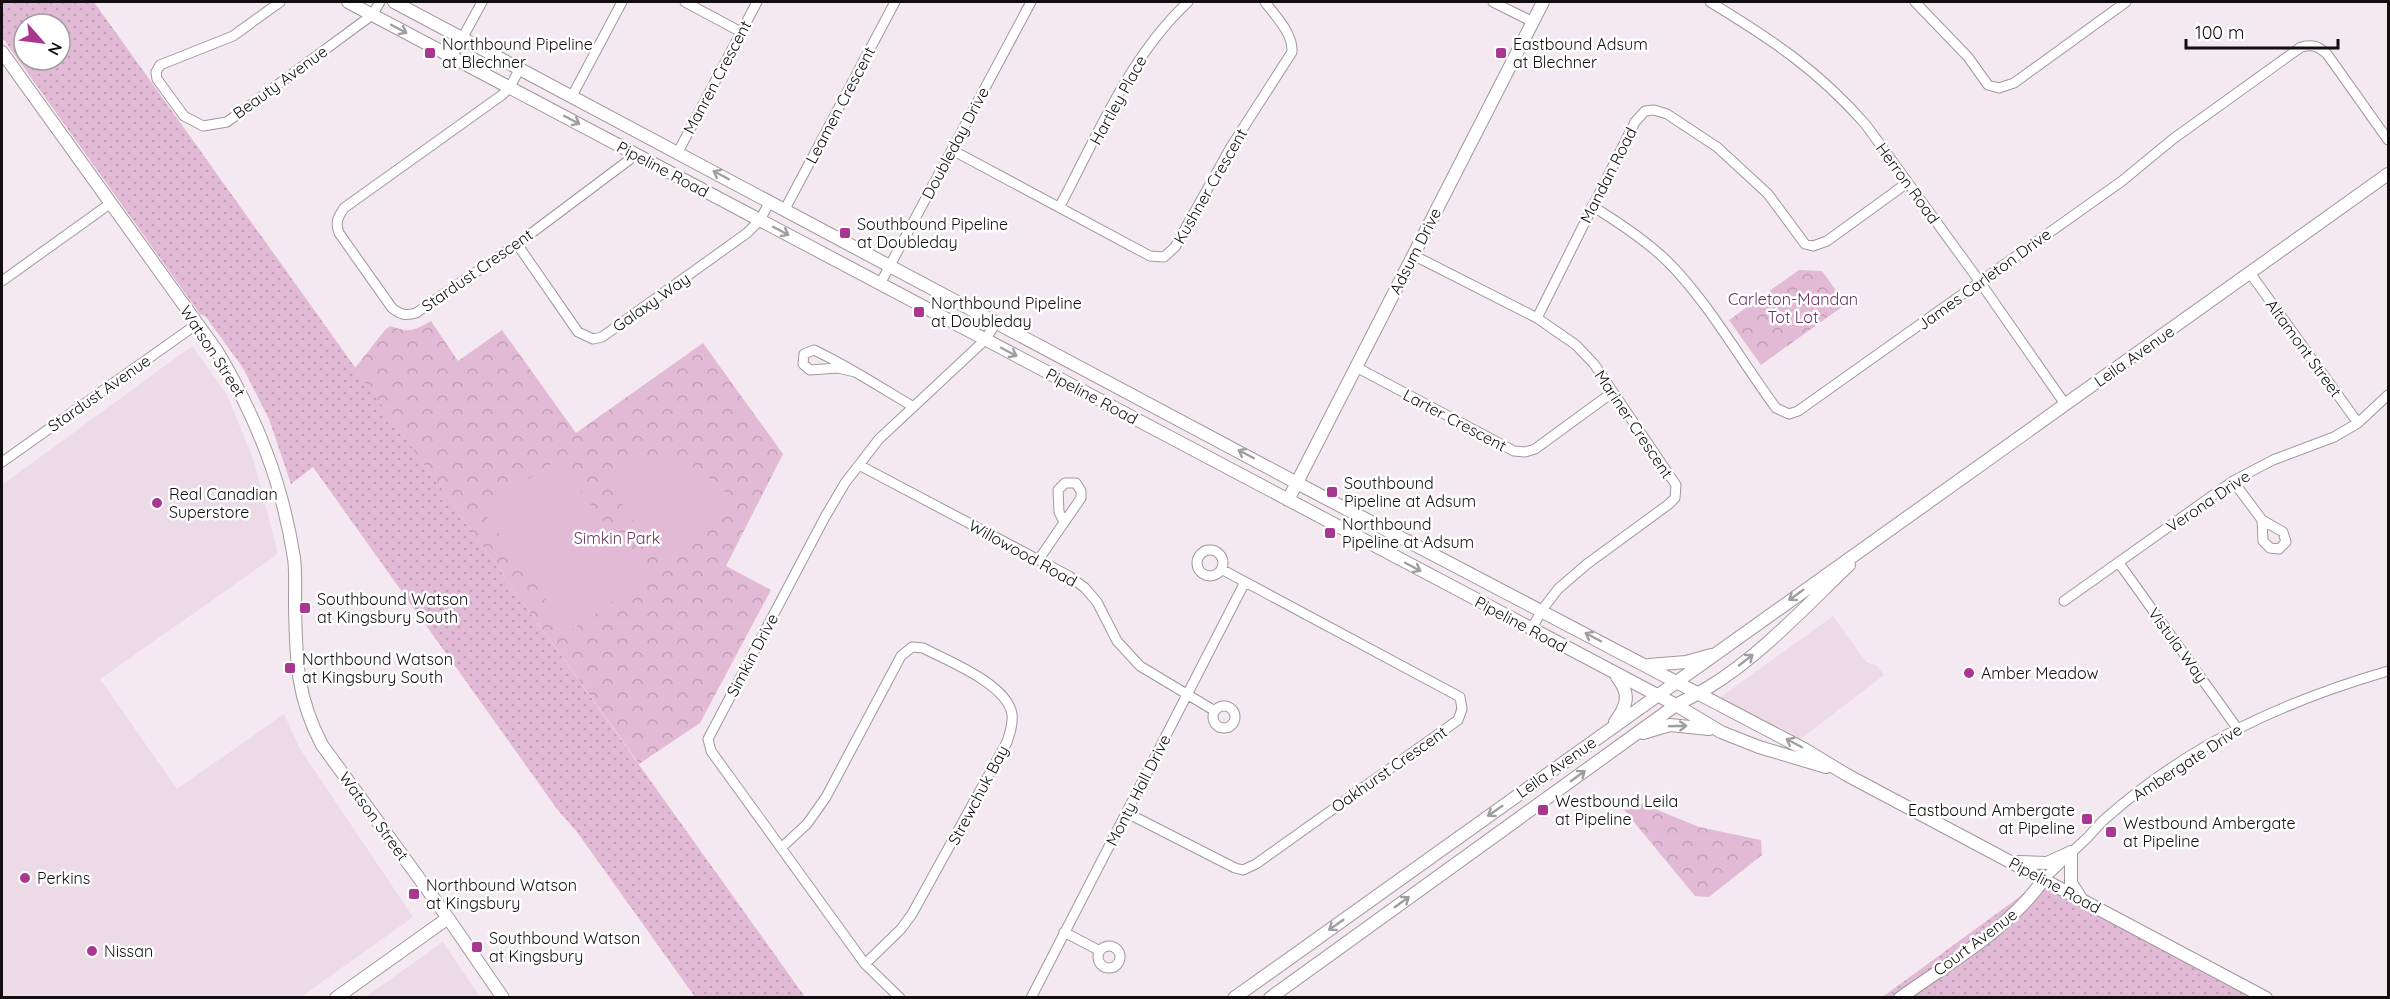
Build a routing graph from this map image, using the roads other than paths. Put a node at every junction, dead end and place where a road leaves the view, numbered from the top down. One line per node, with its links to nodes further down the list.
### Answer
1 (280, 2): 18 (street, Beauty Avenue)
2 (348, 2): 18 (street, Pipeline Road)
3 (380, 2): 18 (street, Beauty Avenue)
4 (394, 2): 21 (street, Pipeline Road)
5 (482, 2): 21 (street)
6 (622, 2): 26 (street)
7 (685, 2): 20 (street)
8 (757, 2): 20 (street, Manren Crescent)
9 (895, 2): 37 (street, Leamen Crescent)
10 (1031, 2): 28 (street, Doubleday Drive)
11 (1188, 2): 35 (street, Hartley Place)
12 (1265, 2): 35 (street, Kushner Crescent)
13 (1492, 2): 19 (street)
14 (1543, 2): 19 (street, Adsum Drive)
15 (1710, 2): 32 (street, Herron Road)
16 (1915, 2): 17 (street)
17 (2126, 2)
18 (372, 15): 23 (street, Pipeline Road, one-way to 23)
19 (1533, 22): 40 (street, Adsum Drive)
20 (741, 32): 29 (street, Manren Crescent)
21 (463, 38): 23 (street); 24 (street, Pipeline Road)
22 (2, 52): 34 (street, Watson Street)
23 (453, 57): 25 (street, Pipeline Road)
24 (520, 69): 25 (street, Stardust Crescent); 26 (street, Pipeline Road)
25 (510, 87): 30 (street, Pipeline Road, one-way to 30); 39 (street, Stardust Crescent)
26 (572, 96): 29 (street, Pipeline Road)
27 (2388, 140): 44 (street, James Carleton Drive)
28 (952, 150): 35 (street, Kushner Crescent); 41 (street, Doubleday Drive)
29 (678, 152): 33 (street, Pipeline Road, one-way to 29)
30 (633, 153): 38 (street, Pipeline Road); 39 (street, Stardust Crescent)
31 (2388, 174): 42 (street, Leila Avenue)
32 (1907, 183): 36 (street, Mandan Road); 44 (street, Herron Road)
33 (770, 201): 37 (street, Pipeline Road); 38 (street, Galaxy Way)
34 (111, 203): 43 (street); 48 (street, Watson Street)
35 (1060, 206)
36 (1592, 206): 44 (street, James Carleton Drive); 46 (street, Mandan Road)
37 (785, 209): 41 (street, Pipeline Road)
38 (760, 220): 39 (street, Galaxy Way); 45 (street, Pipeline Road, one-way to 45)
39 (517, 244)
40 (1413, 255): 46 (street, Mariner Crescent); 50 (street, Adsum Drive)
41 (890, 264): 45 (street, Doubleday Drive); 47 (street, Pipeline Road)
42 (2250, 273): 54 (street, Leila Avenue); 56 (street, Altamont Street)
43 (2, 281)
44 (1980, 282): 54 (street, Herron Road)
45 (880, 284): 49 (street, Pipeline Road)
46 (1537, 318): 52 (street, Mariner Crescent)
47 (997, 321): 49 (street, Simkin Drive); 60 (street, Pipeline Road, one-way to 47)
48 (197, 324): 57 (street, Stardust Avenue); 93 (street, Watson Street)
49 (985, 340): 55 (street, Simkin Drive); 61 (street, Pipeline Road, one-way to 61)
50 (1356, 367): 52 (street, Larter Crescent); 60 (street, Adsum Drive)
51 (855, 372): 51 (street); 55 (street)
52 (1613, 392): 70 (street, Mariner Crescent)
53 (2388, 395): 56 (street, Verona Drive)
54 (2066, 404): 64 (street, Leila Avenue)
55 (912, 406): 58 (street, Simkin Drive)
56 (2358, 423): 59 (street, Verona Drive)
57 (2, 462)
58 (859, 465): 65 (street, Willowood Road); 88 (street, Simkin Drive)
59 (2234, 481): 62 (street); 66 (street, Verona Drive)
60 (1297, 482): 61 (street, Adsum Drive); 70 (street, Pipeline Road)
61 (1288, 500): 71 (street, Pipeline Road, one-way to 71)
62 (2262, 520)
63 (1064, 522): 65 (street)
64 (1878, 537): 72 (street, Leila Avenue, one-way to 72); 77 (street, Leila Avenue, one-way to 64)
65 (1039, 559): 78 (street, Willowood Road)
66 (2119, 563): 69 (street, Verona Drive); 82 (street, Vistula Way)
67 (1221, 569): 68 (street, Oakhurst Crescent)
68 (1245, 582): 78 (street, Monty Hall Drive); 87 (street, Oakhurst Crescent)
69 (2064, 601)
70 (1542, 610): 71 (street, Mariner Crescent); 73 (street, Pipeline Road, one-way to 70)
71 (1531, 630): 75 (street, Pipeline Road)
72 (1719, 653): 73 (street); 76 (street, Leila Avenue)
73 (1645, 665): 76 (street, Pipeline Road)
74 (2388, 671): 82 (street, Ambergate Drive)
75 (1615, 674): 79 (street, Pipeline Road); 83 (street)
76 (1678, 682): 77 (street, Pipeline Road); 79 (street, Leila Avenue)
77 (1698, 693): 80 (street, Leila Avenue); 86 (street, Pipeline Road, one-way to 77)
78 (1186, 694): 81 (street, Willowood Road); 87 (street, Monty Hall Drive)
79 (1656, 696): 80 (street, Pipeline Road); 83 (street, Leila Avenue)
80 (1676, 705): 84 (street, Pipeline Road); 85 (street, Leila Avenue)
81 (1215, 711)
82 (2237, 728): 89 (street, Ambergate Drive)
83 (1611, 729): 101 (street, Leila Avenue, one-way to 101)
84 (1721, 732): 85 (street, one-way to 84); 86 (street, Pipeline Road)
85 (1635, 735): 102 (street, Leila Avenue, one-way to 85)
86 (1844, 773): 90 (street, Pipeline Road)
87 (1127, 813): 94 (street, Monty Hall Drive)
88 (781, 848): 96 (street, Simkin Drive); 96 (street, Strewchuk Bay)
89 (2072, 852): 90 (street); 91 (street, Ambergate Drive); 92 (street)
90 (2013, 862): 91 (street, Pipeline Road)
91 (2044, 879): 92 (street, Pipeline Road); 103 (street, Court Avenue)
92 (2081, 898): 104 (street, Pipeline Road)
93 (448, 918): 97 (street); 98 (street, Watson Street)
94 (1064, 932): 95 (street); 100 (street, Monty Hall Drive)
95 (1100, 951)
96 (865, 964): 99 (street, Simkin Drive)
97 (336, 998)
98 (503, 998)
99 (900, 998)
100 (1031, 998)
101 (1234, 998)
102 (1269, 998)
103 (1900, 998)
104 (2266, 998)

